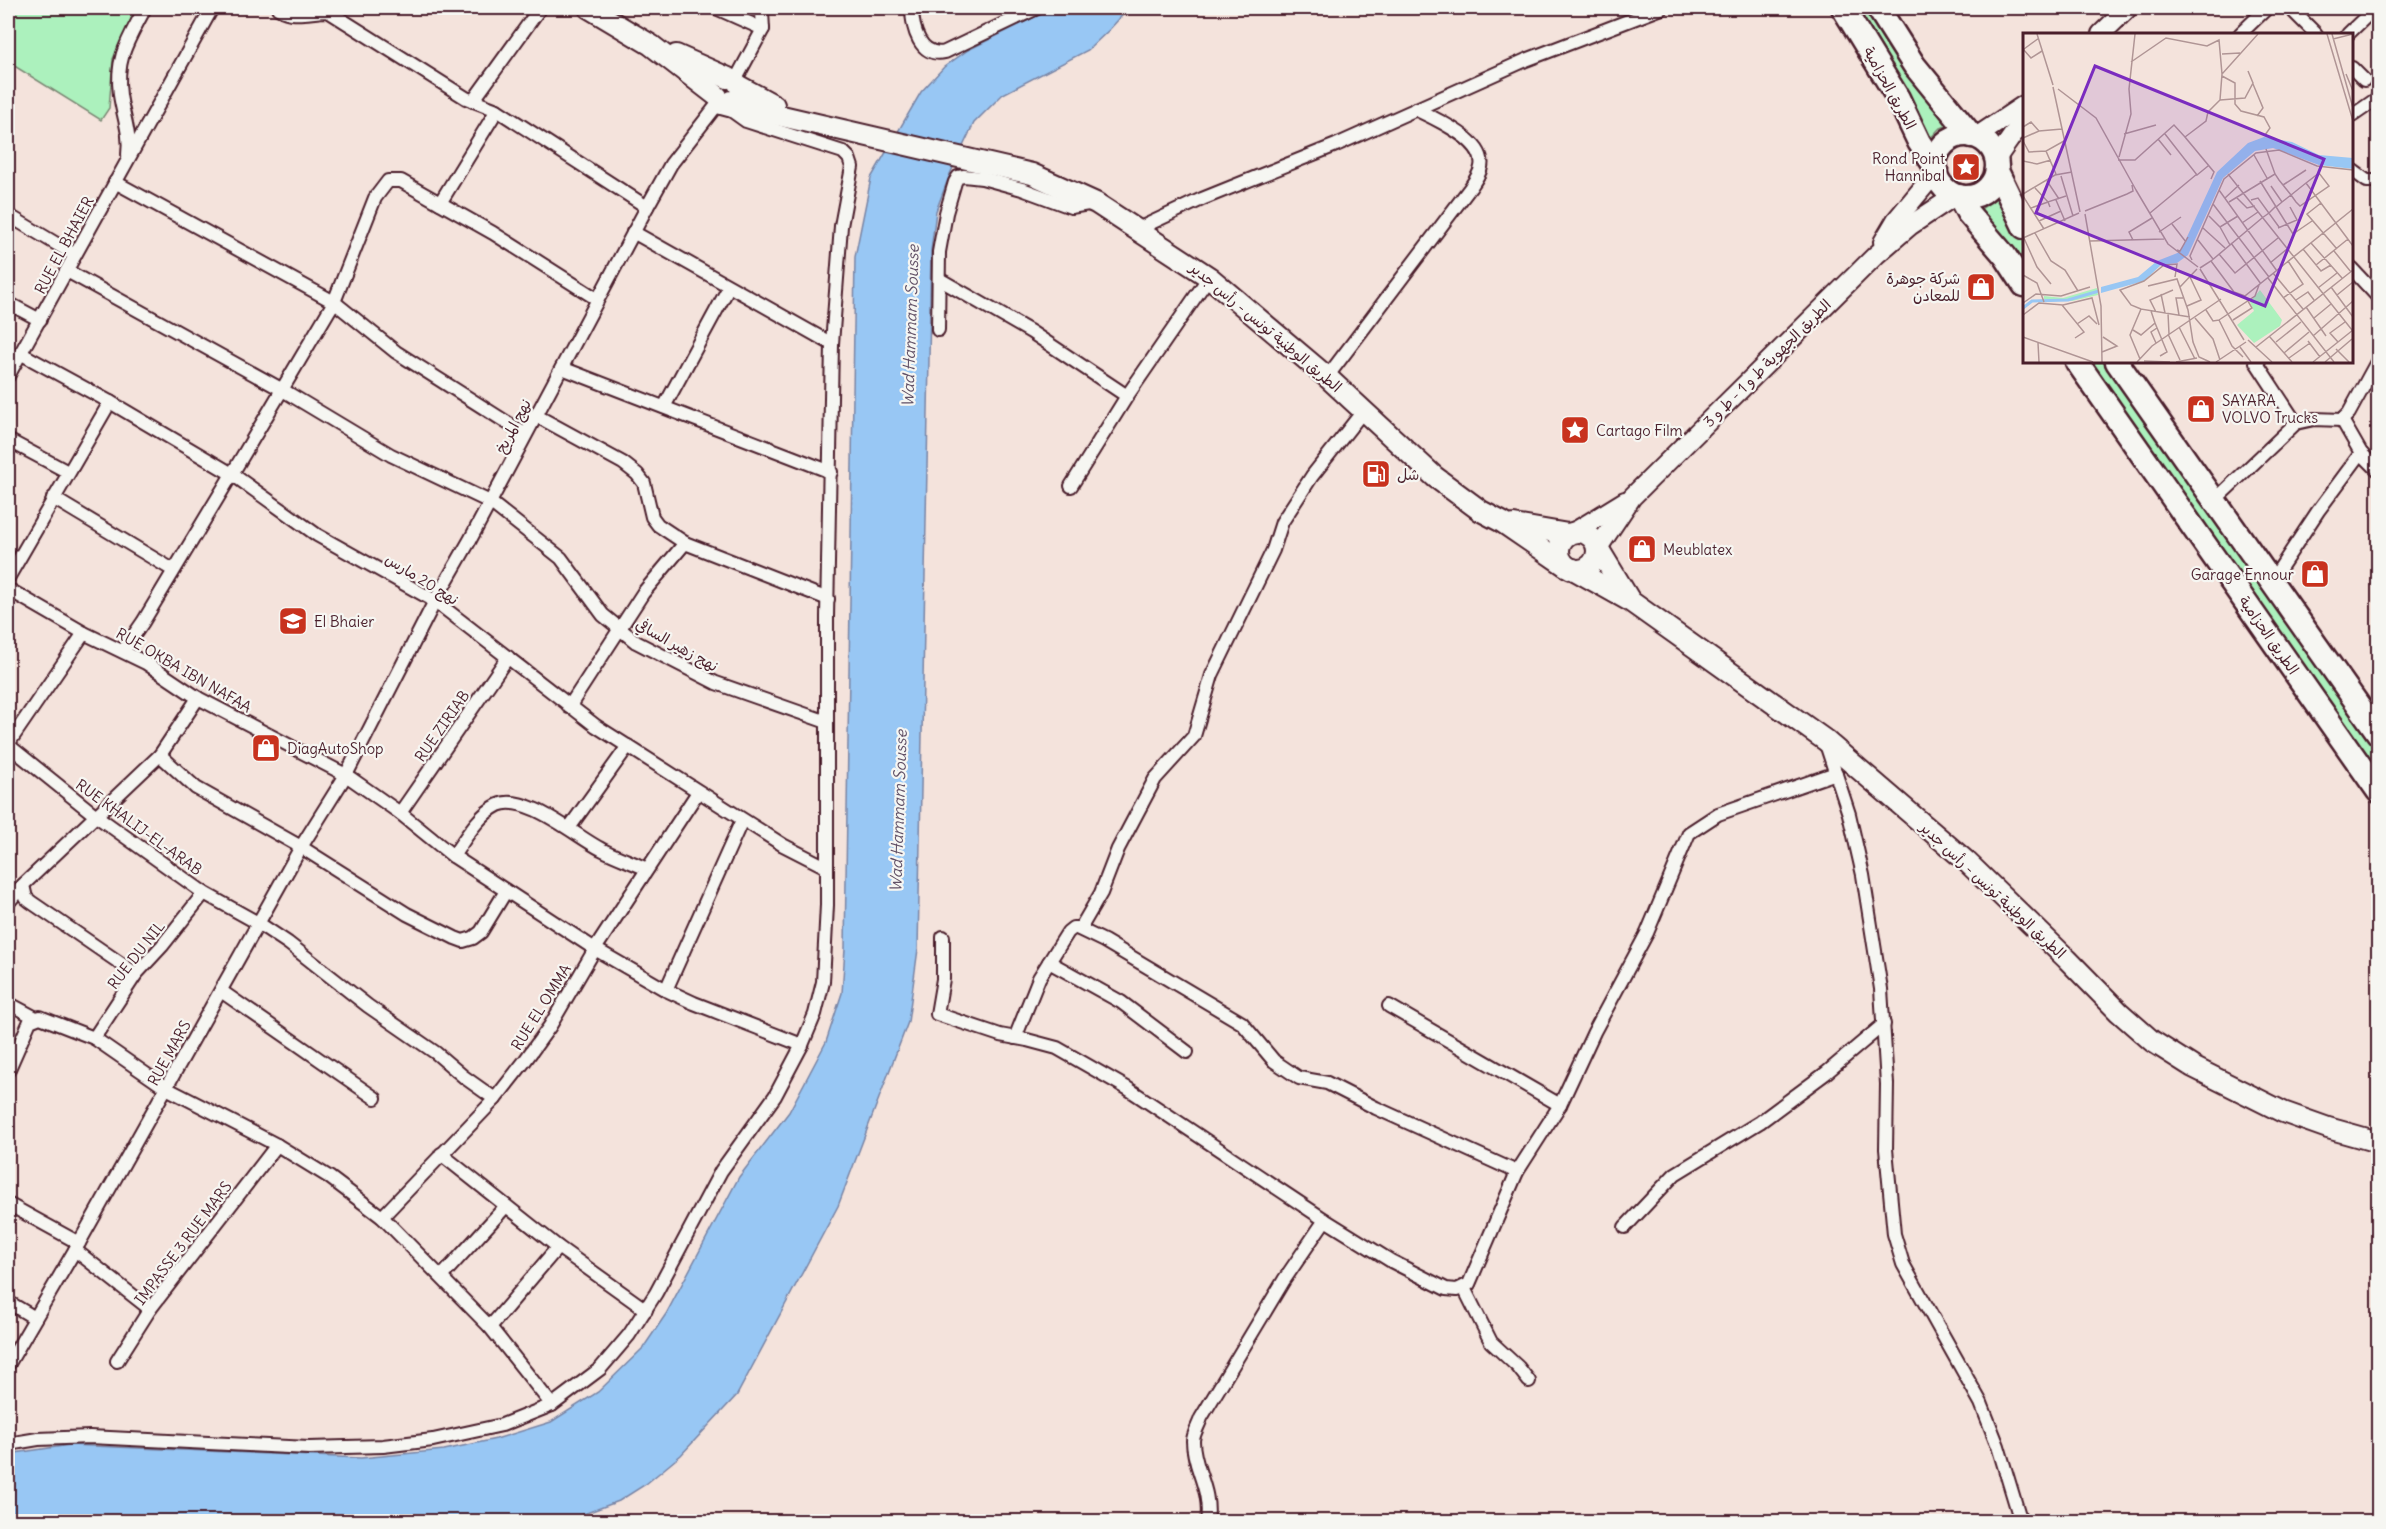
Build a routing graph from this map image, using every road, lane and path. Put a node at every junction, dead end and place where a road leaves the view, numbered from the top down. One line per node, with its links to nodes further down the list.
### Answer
1 (145, 8): 33 (street)
2 (212, 8): 33 (street, RUE EL BHAIER)
3 (278, 8): 26 (street)
4 (540, 8): 26 (street)
5 (590, 8): 24 (main road, الطريق الوطنية تونس - رأس جدير)
6 (716, 8): 17 (street)
7 (764, 8): 17 (street)
8 (912, 8): 9 (street)
9 (1037, 8)
10 (1662, 8): 28 (street)
11 (1843, 8): 35 (highway, الطريق الحزامية)
12 (1878, 8): 32 (highway, الطريق الحزامية)
13 (2128, 8): 18 (main road)
14 (2268, 8): 19 (street)
15 (2290, 8): 20 (street)
16 (2375, 8): 21 (street)
17 (763, 29): 24 (street, نهج المريخ)
18 (2102, 33)
19 (2241, 33)
20 (2315, 33)
21 (2349, 33)
22 (2353, 69): 23 (street)
23 (2364, 80)
24 (727, 93): 41 (main road, الطريق الوطنية تونس - رأس جدير); 42 (street, نهج المريخ); 61 (street)
25 (2379, 98): 30 (street)
26 (472, 101): 29 (street)
27 (2023, 106): 32 (main road)
28 (1415, 109): 45 (street); 69 (street)
29 (496, 110): 40 (street); 42 (street)
30 (2353, 115)
31 (2023, 122): 34 (main road)
32 (1974, 136): 34 (highway, الطريق الحزامية); 35 (highway)
33 (128, 160): 38 (street, RUE EL BHAIER)
34 (1997, 165): 39 (highway); 44 (highway, الطريق الحزامية)
35 (1936, 170): 39 (highway, الطريق الحزامية); 48 (main road, الطريق الجهوية ط و 1 - ط و 3)
36 (2353, 171): 37 (street)
37 (2379, 181)
38 (116, 182): 47 (street, RUE EL BHAIER); 57 (street)
39 (1957, 196): 48 (main road, الطريق الجهوية ط و 1 - ط و 3); 53 (highway, الطريق الحزامية)
40 (440, 203): 56 (street); 57 (street)
41 (1096, 203): 45 (main road, الطريق الوطنية تونس - رأس جدير); 52 (street)
42 (647, 207): 46 (street, نهج المريخ)
43 (8, 215): 47 (street)
44 (2023, 222)
45 (1138, 230): 51 (main road, الطريق الوطنية تونس - رأس جدير)
46 (633, 232): 54 (street); 56 (street, نهج المريخ)
47 (75, 255): 50 (street, RUE EL BHAIER)
48 (1876, 255): 86 (main road, الطريق الجهوية ط و 1 - ط و 3)
49 (2353, 270): 55 (street)
50 (67, 271): 59 (street, RUE EL BHAIER); 70 (street, نهج زهير السافي)
51 (1209, 277): 69 (main road, الطريق الوطنية تونس - رأس جدير); 71 (street)
52 (939, 279): 60 (street); 71 (street)
53 (2023, 282)
54 (729, 287): 61 (street); 73 (street)
55 (2379, 297)
56 (597, 299): 67 (street, نهج المريخ)
57 (334, 302): 70 (street); 78 (street)
58 (8, 303): 59 (street)
59 (40, 320): 62 (street, RUE EL BHAIER)
60 (938, 330)
61 (832, 344): 83 (street)
62 (20, 353): 68 (street, RUE EL BHAIER); 72 (street, نهج 20 مارس)
63 (2379, 360): 76 (street)
64 (2078, 363): 116 (highway, الطريق الحزامية)
65 (2118, 363): 88 (highway)
66 (2257, 363): 77 (street)
67 (562, 368): 73 (street); 75 (street, نهج المريخ)
68 (8, 376)
69 (1327, 377): 74 (main road, الطريق الوطنية تونس - رأس جدير)
70 (281, 389): 84 (street); 89 (street, نهج زهير السافي)
71 (1127, 396): 85 (street)
72 (110, 402): 82 (street); 84 (street, نهج 20 مارس)
73 (664, 407): 83 (street)
74 (1364, 410): 90 (main road, الطريق الوطنية تونس - رأس جدير); 131 (street)
75 (536, 415): 78 (street, نهج المريخ); 92 (street)
76 (2342, 420): 77 (street); 80 (street)
77 (2296, 423): 88 (street)
78 (525, 434): 89 (street, نهج المريخ)
79 (8, 440): 82 (street)
80 (2361, 453): 81 (street); 97 (street)
81 (2379, 470)
82 (68, 472): 87 (street)
83 (831, 472): 99 (street)
84 (232, 474): 95 (street); 100 (street, نهج 20 مارس)
85 (1071, 486)
86 (1632, 497): 91 (main road, الطريق الجهوية ط و 1 - ط و 3); 93 (main road, الطريق الجهوية ط و 1 - ط و 3)
87 (53, 498): 95 (street); 96 (street)
88 (2214, 501): 97 (highway)
89 (490, 502): 100 (street, نهج المريخ); 102 (street, نهج زهير السافي)
90 (1502, 522): 91 (main road, الطريق الوطنية تونس - رأس جدير); 94 (main road, الطريق الوطنية تونس - رأس جدير)
91 (1572, 533): 93 (main road); 94 (main road)
92 (685, 543): 99 (street); 102 (street)
93 (1598, 548): 94 (main road); 101 (main road, الطريق الوطنية تونس - رأس جدير)
94 (1570, 568): 101 (main road, الطريق الوطنية تونس - رأس جدير)
95 (173, 570): 104 (street)
96 (8, 578)
97 (2271, 582): 109 (highway)
98 (8, 589): 103 (street, RUE OKBA IBN NAFAA)
99 (828, 599): 108 (street)
100 (435, 601): 105 (street, نهج 20 مارس); 115 (street, نهج المريخ)
101 (1630, 601): 110 (main road, الطريق الوطنية تونس - رأس جدير)
102 (619, 629): 107 (street); 108 (street, نهج زهير السافي)
103 (84, 633): 104 (street, RUE OKBA IBN NAFAA); 111 (street)
104 (123, 651): 106 (street, RUE OKBA IBN NAFAA)
105 (508, 657): 107 (street, نهج 20 مارس); 118 (street, RUE ZIRIAB)
106 (198, 698): 113 (street); 115 (street, RUE OKBA IBN NAFAA)
107 (569, 707): 112 (street, نهج 20 مارس)
108 (827, 722): 124 (street)
109 (2379, 733)
110 (1825, 740): 114 (street); 151 (main road, الطريق الوطنية تونس - رأس جدير)
111 (8, 745): 119 (street, RUE KHALIJ-EL-ARAB)
112 (628, 746): 117 (street, نهج 20 مارس); 121 (street)
113 (160, 755): 119 (street); 122 (street)
114 (1836, 773): 141 (street); 150 (street)
115 (346, 775): 118 (street, RUE OKBA IBN NAFAA); 122 (street, RUE MARS)
116 (2379, 791)
117 (698, 792): 120 (street, نهج 20 مارس); 125 (street, RUE EL OMMA)
118 (400, 813): 123 (street, RUE OKBA IBN NAFAA)
119 (95, 815): 126 (street); 128 (street, RUE KHALIJ-EL-ARAB)
120 (742, 820): 124 (street, نهج 20 مارس); 136 (street)
121 (569, 828): 123 (street); 125 (street)
122 (301, 847): 127 (street); 130 (street, RUE MARS)
123 (453, 856): 127 (street, RUE OKBA IBN NAFAA)
124 (826, 867): 144 (street)
125 (647, 869): 133 (street, RUE EL OMMA)
126 (23, 885): 129 (street); 135 (street)
127 (506, 891): 133 (street, RUE OKBA IBN NAFAA)
128 (204, 893): 130 (street, RUE KHALIJ-EL-ARAB); 135 (street, RUE DU NIL)
129 (8, 903)
130 (258, 923): 137 (street, RUE MARS); 149 (street, RUE KHALIJ-EL-ARAB)
131 (1080, 929): 134 (street); 154 (street)
132 (942, 937): 143 (street)
133 (595, 949): 136 (street, RUE OKBA IBN NAFAA); 149 (street, RUE EL OMMA)
134 (1049, 962): 143 (street); 145 (street)
135 (136, 974): 142 (street, RUE DU NIL)
136 (666, 990): 144 (street, RUE OKBA IBN NAFAA)
137 (221, 991): 147 (street, RUE MARS); 148 (street)
138 (8, 1003): 140 (street)
139 (1389, 1006): 150 (street)
140 (36, 1018): 142 (street); 146 (street)
141 (1884, 1024): 159 (street); 175 (street)
142 (93, 1038): 147 (street)
143 (1015, 1038): 158 (street)
144 (802, 1045): 166 (street)
145 (1187, 1052)
146 (8, 1071)
147 (166, 1088): 152 (street); 160 (street, RUE MARS)
148 (375, 1098)
149 (495, 1099): 153 (street, RUE EL OMMA)
150 (1560, 1105): 154 (street)
151 (2377, 1142)
152 (277, 1145): 157 (street); 165 (street, IMPASSE 3 RUE MARS)
153 (441, 1154): 156 (street); 157 (street, RUE EL OMMA)
154 (1517, 1172): 163 (street)
155 (8, 1204): 160 (street)
156 (506, 1206): 161 (street); 162 (street)
157 (382, 1217): 162 (street)
158 (1325, 1220): 163 (street); 174 (street)
159 (1625, 1227)
160 (77, 1246): 165 (street); 167 (street, RUE MARS)
161 (558, 1247): 166 (street); 168 (street)
162 (442, 1276): 168 (street)
163 (1464, 1288): 171 (street)
164 (8, 1302): 167 (street)
165 (150, 1309): 169 (street, IMPASSE 3 RUE MARS)
166 (646, 1310): 172 (street)
167 (35, 1318): 170 (street, RUE MARS)
168 (490, 1327): 172 (street)
169 (117, 1361)
170 (8, 1365)
171 (1529, 1382)
172 (552, 1405): 173 (street)
173 (8, 1444)
174 (1207, 1521)
175 (2021, 1521)

